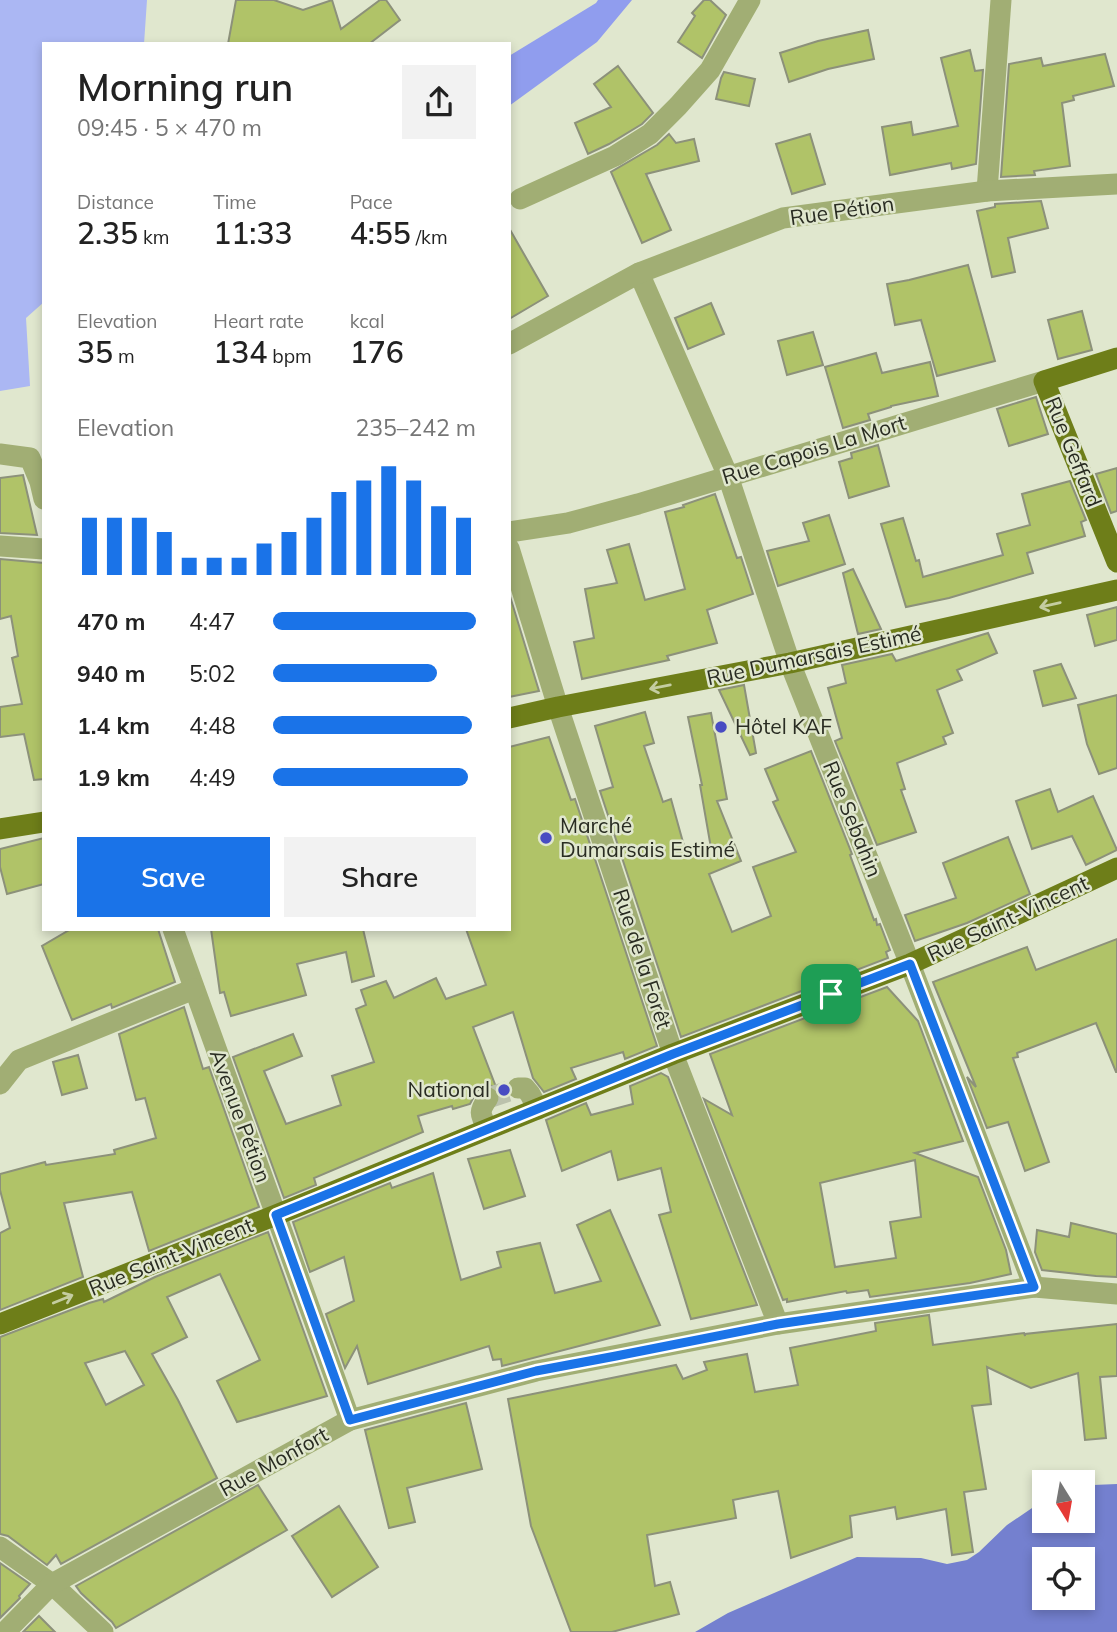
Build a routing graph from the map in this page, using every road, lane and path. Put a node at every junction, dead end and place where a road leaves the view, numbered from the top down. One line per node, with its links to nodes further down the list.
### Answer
1 (750, 0): 5 (street)
2 (1001, 0): 4 (street)
3 (1117, 184): 4 (street, Rue Pétion)
4 (987, 191): 6 (street, Rue Pétion)
5 (520, 199)
6 (639, 273): 7 (street, Rue Pétion); 11 (street, Rue Sebahin)
7 (511, 343)
8 (1117, 358): 9 (main road, Rue Capois La Mort)
9 (1044, 381): 11 (street, Rue Capois La Mort); 17 (main road, Rue Geffard)
10 (0, 454): 12 (street)
11 (727, 476): 13 (street, Rue Capois La Mort); 19 (street, Rue Sebahin)
12 (42, 490)
13 (511, 532)
14 (0, 546): 15 (street)
15 (42, 549)
16 (511, 554): 20 (street, Rue de la Forêt)
17 (1117, 562)
18 (1117, 590): 19 (main road, Rue Dumarsais Estimé, one-way to 19)
19 (790, 663): 20 (main road, Rue Dumarsais Estimé, one-way to 20); 26 (street, Rue Sebahin)
20 (558, 707): 21 (main road, Rue Dumarsais Estimé); 28 (street, Rue de la Forêt)
21 (511, 718)
22 (42, 821): 23 (main road)
23 (0, 829)
24 (1117, 868): 26 (main road, Rue Saint-Vincent)
25 (174, 931): 27 (street, Avenue Pétion)
26 (910, 964): 28 (main road, Rue Saint-Vincent); 35 (street, Rue Sebahin)
27 (194, 989): 29 (street); 34 (street, Avenue Pétion)
28 (673, 1054): 32 (main road, Rue Saint-Vincent); 38 (street, Rue de la Forêt)
29 (0, 1084)
30 (518, 1088): 32 (street)
31 (488, 1098): 33 (street)
32 (538, 1109): 33 (main road, Rue Saint-Vincent)
33 (488, 1129): 34 (main road, Rue Saint-Vincent)
34 (276, 1215): 37 (main road, Rue Saint-Vincent, one-way to 34); 39 (street, Avenue Pétion)
35 (1034, 1287): 36 (street, Rue Monfort); 38 (street, Rue Monfort)
36 (1117, 1293)
37 (0, 1324)
38 (778, 1324): 39 (street, Rue Monfort)
39 (350, 1420): 41 (street, Rue Monfort)
40 (0, 1547): 41 (street)
41 (52, 1584): 42 (street, Rue Monfort); 43 (street)
42 (5, 1632)
43 (103, 1632)

